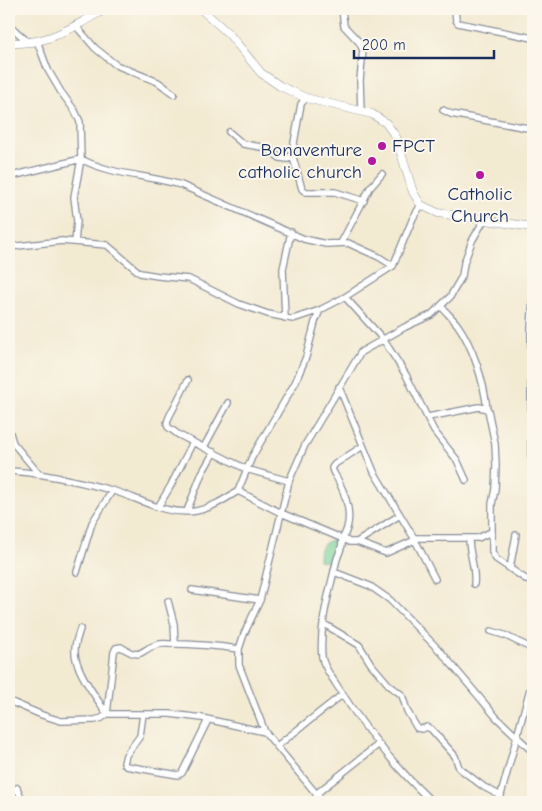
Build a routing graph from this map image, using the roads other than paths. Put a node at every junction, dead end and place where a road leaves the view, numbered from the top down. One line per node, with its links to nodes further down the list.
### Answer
1 (105, 9): 6 (street)
2 (201, 9): 11 (street)
3 (342, 9): 13 (street)
4 (455, 9): 7 (street)
5 (9, 26): 8 (street)
6 (75, 26): 8 (street); 10 (street)
7 (533, 38)
8 (32, 42): 9 (street); 17 (street)
9 (9, 43)
10 (174, 94)
11 (306, 98): 13 (street); 16 (street)
12 (443, 110): 14 (street)
13 (361, 111): 21 (street)
14 (533, 129)
15 (229, 132): 16 (street)
16 (292, 154): 20 (street)
17 (81, 159): 19 (street); 24 (street); 25 (street)
18 (382, 174): 20 (street)
19 (9, 179)
20 (364, 201): 26 (street)
21 (421, 205): 22 (street); 28 (street)
22 (484, 220): 23 (street); 31 (street)
23 (533, 227)
24 (291, 232): 26 (street); 33 (street)
25 (74, 242): 27 (street); 33 (street)
26 (341, 243): 28 (street)
27 (9, 247)
28 (393, 266): 29 (street)
29 (345, 297): 32 (street); 34 (street)
30 (533, 297): 45 (street)
31 (441, 306): 34 (street); 38 (street)
32 (320, 310): 33 (street); 46 (street)
33 (285, 318)
34 (383, 339): 36 (street); 39 (street)
35 (188, 380): 41 (street)
36 (339, 387): 42 (street); 50 (street)
37 (228, 402): 43 (street)
38 (487, 409): 39 (street); 57 (street)
39 (428, 418): 49 (street)
40 (9, 430): 48 (street)
41 (193, 442): 43 (street); 53 (street)
42 (363, 446): 56 (street); 59 (street)
43 (204, 447): 44 (street)
44 (214, 452): 46 (street); 54 (street)
45 (533, 466)
46 (246, 469): 50 (street); 52 (street)
47 (9, 471): 48 (street)
48 (39, 474): 51 (street)
49 (466, 480)
50 (289, 481): 55 (street)
51 (112, 491): 53 (street); 64 (street)
52 (238, 492): 54 (street); 55 (street)
53 (158, 507): 54 (street)
54 (187, 511)
55 (281, 513): 59 (street); 70 (street)
56 (400, 515): 60 (street); 62 (street)
57 (491, 532): 61 (street); 63 (street)
58 (516, 535): 63 (street)
59 (343, 538): 62 (street); 65 (street)
60 (414, 539): 61 (street); 62 (street); 66 (street)
61 (469, 539): 67 (street)
62 (357, 542)
63 (510, 568): 68 (street)
64 (77, 572)
65 (334, 572): 72 (street); 85 (street)
66 (435, 579)
67 (474, 584)
68 (533, 584)
69 (192, 590): 70 (street)
70 (260, 600): 76 (street)
71 (168, 601): 75 (street)
72 (324, 624): 79 (street); 91 (street)
73 (80, 630): 81 (street)
74 (491, 631): 77 (street)
75 (175, 644): 76 (street); 81 (street)
76 (240, 649): 84 (street)
77 (533, 649)
78 (533, 678): 85 (street)
79 (343, 694): 86 (street); 87 (street)
80 (9, 701): 81 (street)
81 (107, 714): 82 (street)
82 (143, 714): 83 (street); 83 (street)
83 (208, 720): 84 (street)
84 (265, 732): 87 (street)
85 (517, 736): 88 (street); 91 (street)
86 (379, 744): 89 (street); 94 (street)
87 (277, 746): 89 (street)
88 (533, 752)
89 (316, 794): 93 (street)
90 (9, 796): 92 (street)
91 (500, 799)
92 (23, 802)
93 (323, 802)
94 (432, 802)

